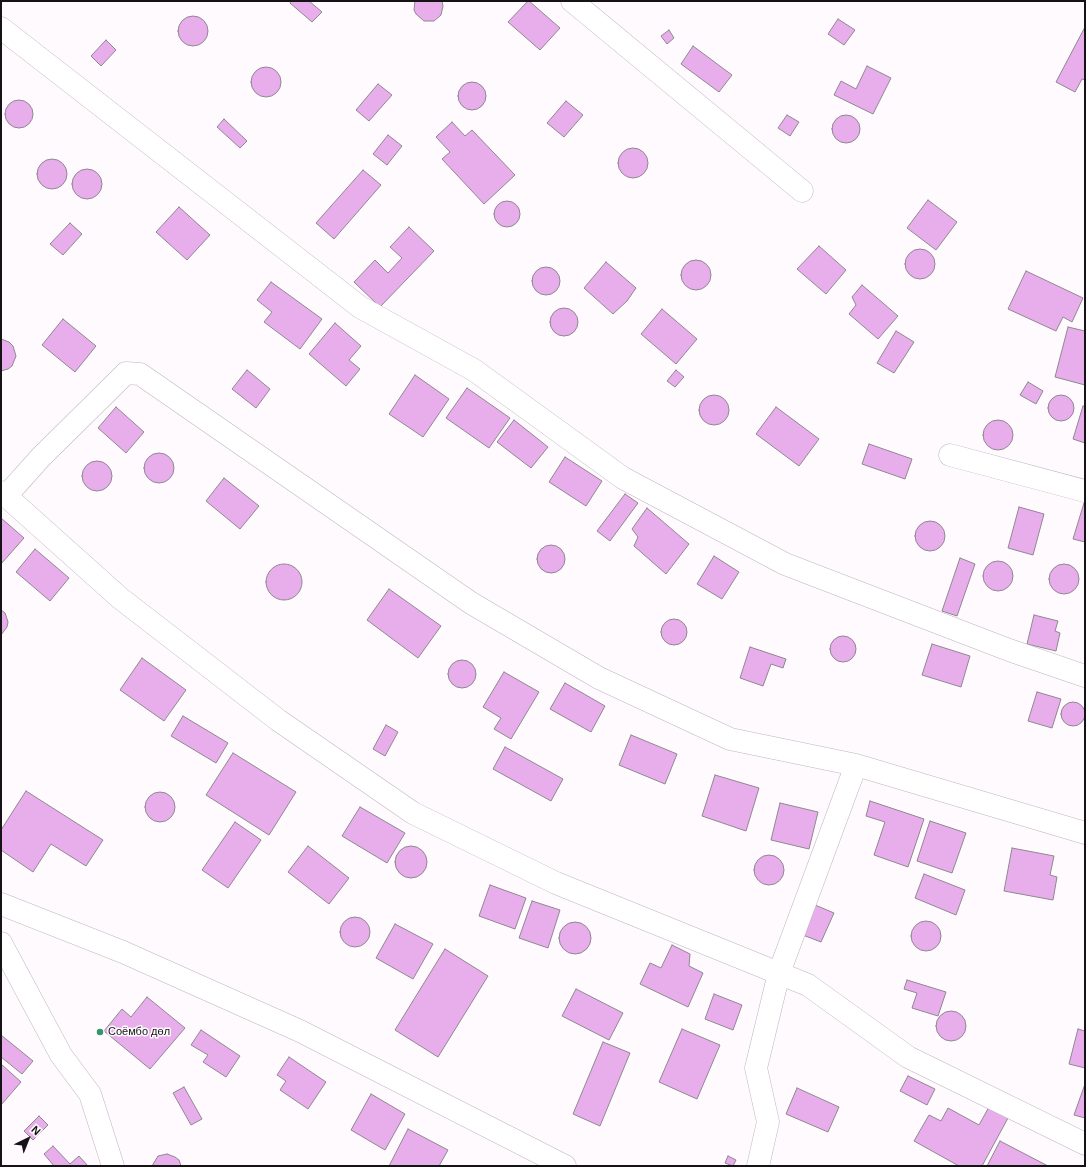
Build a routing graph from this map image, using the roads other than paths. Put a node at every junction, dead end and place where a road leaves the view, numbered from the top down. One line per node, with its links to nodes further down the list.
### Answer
1 (572, 1): 3 (street)
2 (1, 28): 7 (street)
3 (802, 191)
4 (950, 455): 5 (street)
5 (1085, 491)
6 (4, 494): 8 (street); 12 (street)
7 (1085, 676)
8 (856, 765): 9 (street); 12 (street)
9 (1085, 833)
10 (1, 904): 15 (street)
11 (1, 943): 14 (street)
12 (779, 974): 13 (street); 16 (street)
13 (1085, 1144)
14 (113, 1166)
15 (565, 1166)
16 (758, 1166)

